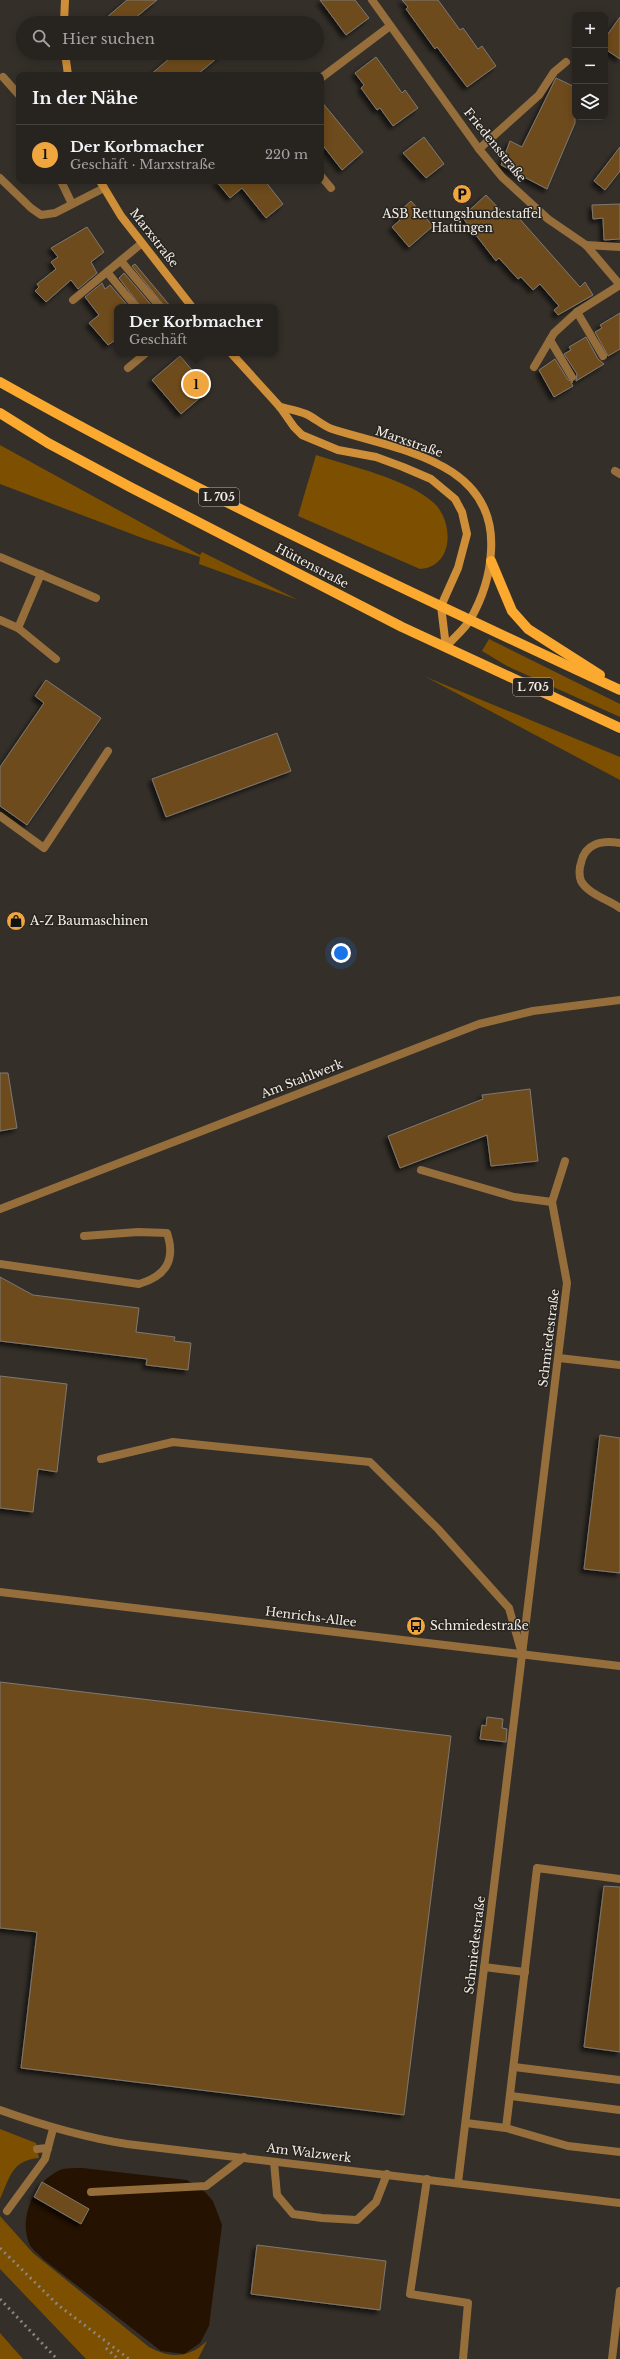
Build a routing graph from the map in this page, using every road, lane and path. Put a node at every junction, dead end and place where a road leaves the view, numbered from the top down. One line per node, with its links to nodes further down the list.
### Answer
1 (65, 0): 3 (street)
2 (372, 0): 4 (street, Friedensstraße)
3 (64, 16)
4 (390, 26): 9 (street); 11 (street, Friedensstraße)
5 (66, 60): 7 (street)
6 (566, 62): 11 (street)
7 (68, 72)
8 (2, 76): 10 (street)
9 (324, 76)
10 (16, 92)
11 (479, 149): 19 (street, Friedensstraße)
12 (0, 178): 17 (street)
13 (324, 180): 16 (street)
14 (62, 184): 17 (street)
15 (102, 185): 17 (street); 18 (street, Marxstraße)
16 (331, 188)
17 (72, 204)
18 (142, 243): 21 (street); 27 (street, Marxstraße)
19 (586, 245): 20 (street); 23 (street, Friedensstraße)
20 (620, 247)
21 (121, 261): 22 (street); 26 (street)
22 (107, 272): 24 (street); 25 (street)
23 (620, 285): 28 (street)
24 (73, 300)
25 (134, 304)
26 (157, 304)
27 (190, 304)
28 (577, 312): 29 (street); 32 (street)
29 (550, 340): 33 (street); 35 (street)
30 (142, 356): 34 (street)
31 (234, 356): 37 (street, Marxstraße)
32 (603, 356)
33 (534, 367)
34 (128, 368)
35 (572, 377)
36 (0, 382): 43 (main road, Hüttenstraße / L 705)
37 (280, 407): 40 (street, Marxstraße); 43 (street, Marxstraße)
38 (0, 413): 47 (main road, Hüttenstraße / L 705)
39 (0, 557): 41 (street)
40 (491, 561): 45 (street, Marxstraße); 49 (main road, L 705)
41 (41, 574): 42 (street); 46 (street)
42 (96, 598)
43 (441, 606): 45 (main road, Hüttenstraße / L 705); 47 (street)
44 (0, 620): 46 (street)
45 (470, 620): 47 (street, Marxstraße); 49 (main road, Hüttenstraße / L 705)
46 (18, 628): 48 (street)
47 (446, 647): 50 (main road, Hüttenstraße / L 705)
48 (56, 659)
49 (620, 689)
50 (620, 728)
51 (108, 751): 52 (street)
52 (0, 816)
53 (620, 843): 54 (street)
54 (620, 908)
55 (620, 1000): 59 (street, Am Stahlwerk)
56 (565, 1161): 58 (street)
57 (421, 1170): 58 (street)
58 (552, 1202): 62 (street, Schmiedestraße)
59 (0, 1209)
60 (84, 1236): 61 (street)
61 (0, 1264)
62 (559, 1358): 63 (street); 66 (street, Schmiedestraße)
63 (620, 1365)
64 (101, 1459): 66 (street)
65 (0, 1592): 66 (street, Henrichs-Allee)
66 (522, 1654): 67 (street, Henrichs-Allee); 69 (street, Schmiedestraße)
67 (620, 1666)
68 (620, 1879): 70 (street)
69 (484, 1967): 70 (street); 76 (street, Schmiedestraße)
70 (525, 1972): 71 (street)
71 (514, 2067): 72 (street); 73 (street)
72 (620, 2080)
73 (510, 2096): 75 (street); 77 (street)
74 (0, 2110): 78 (street, Am Walzwerk)
75 (620, 2110)
76 (466, 2123): 77 (street); 86 (street, Schmiedestraße)
77 (506, 2128): 81 (street)
78 (54, 2129): 79 (street); 82 (street, Am Walzwerk)
79 (48, 2148): 80 (street); 89 (street)
80 (37, 2149)
81 (620, 2152)
82 (244, 2157): 83 (street, Am Walzwerk); 87 (street)
83 (274, 2162): 84 (street, Am Walzwerk); 84 (street)
84 (387, 2174): 85 (street, Am Walzwerk)
85 (426, 2179): 86 (street, Am Walzwerk); 92 (street)
86 (458, 2183): 88 (street, Am Walzwerk)
87 (91, 2192)
88 (620, 2203)
89 (7, 2211)
90 (620, 2291): 91 (street)
91 (618, 2335): 93 (street)
92 (462, 2359)
93 (612, 2359)

